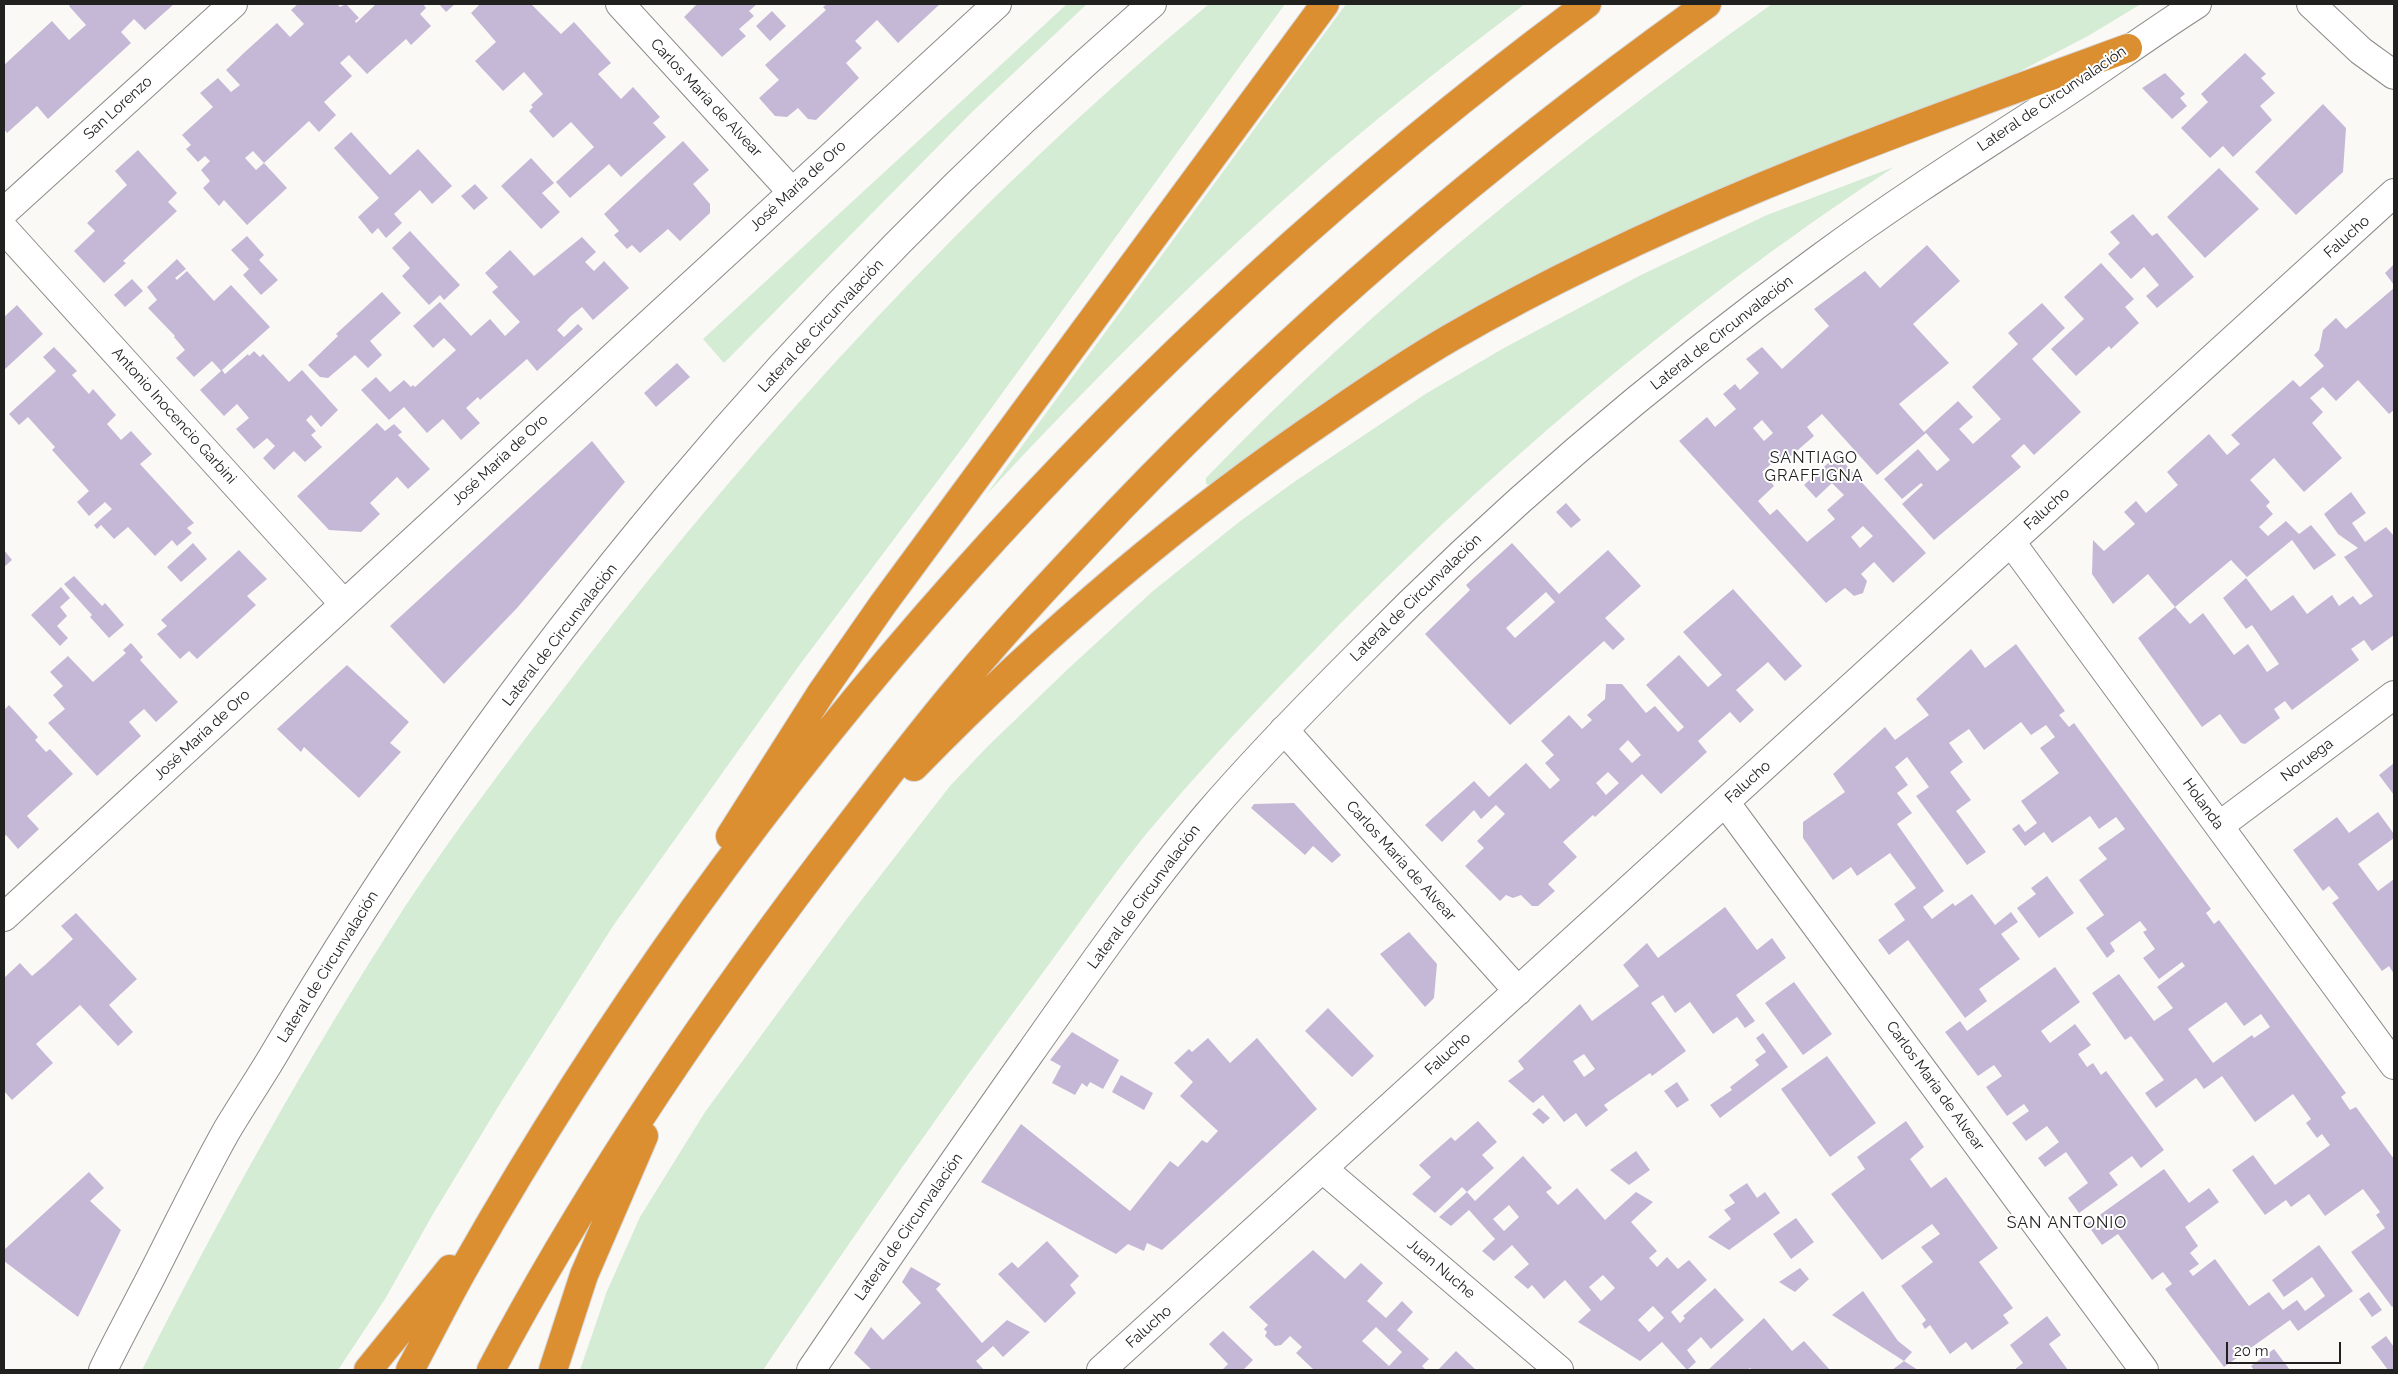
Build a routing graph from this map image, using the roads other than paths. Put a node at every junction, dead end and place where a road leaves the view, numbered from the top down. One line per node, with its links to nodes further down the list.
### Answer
1 (233, 4): 14 (street, San Lorenzo)
2 (620, 4): 12 (street, Carlos María de Alvear)
3 (997, 4): 12 (street, José María de Oro)
4 (1152, 4): 30 (street, Lateral de Circunvalación)
5 (1325, 4): 25 (highway)
6 (1587, 4): 25 (highway)
7 (1707, 4): 22 (highway)
8 (2197, 4): 10 (street, Lateral de Circunvalación)
9 (2311, 4): 11 (street)
10 (2128, 48): 19 (street, Lateral de Circunvalación); 22 (highway)
11 (2394, 75)
12 (792, 192): 17 (street, José María de Oro)
13 (2394, 193): 16 (street, Falucho)
14 (4, 212)
15 (4, 229): 17 (street, Antonio Inocencio Garbini)
16 (2011, 542): 20 (street, Falucho); 21 (street, Holanda)
17 (344, 604): 23 (street, José María de Oro)
18 (2394, 695): 21 (street, Noruega)
19 (1284, 730): 24 (street, Carlos María de Alvear); 35 (street, Lateral de Circunvalación)
20 (1725, 802): 24 (street, Falucho); 38 (street, Carlos María de Alvear)
21 (2219, 826): 27 (street, Holanda)
22 (825, 857): 26 (highway)
23 (4, 917)
24 (1518, 991): 28 (street, Falucho)
25 (630, 1003): 29 (highway)
26 (692, 1038): 33 (highway); 34 (highway)
27 (2394, 1065)
28 (1322, 1169): 36 (street, Falucho); 37 (street, Juan Nuche)
29 (505, 1199): 31 (highway); 32 (highway)
30 (103, 1370)
31 (368, 1370)
32 (410, 1370)
33 (491, 1370)
34 (553, 1370)
35 (811, 1370)
36 (1101, 1370)
37 (1559, 1370)
38 (2144, 1370)

